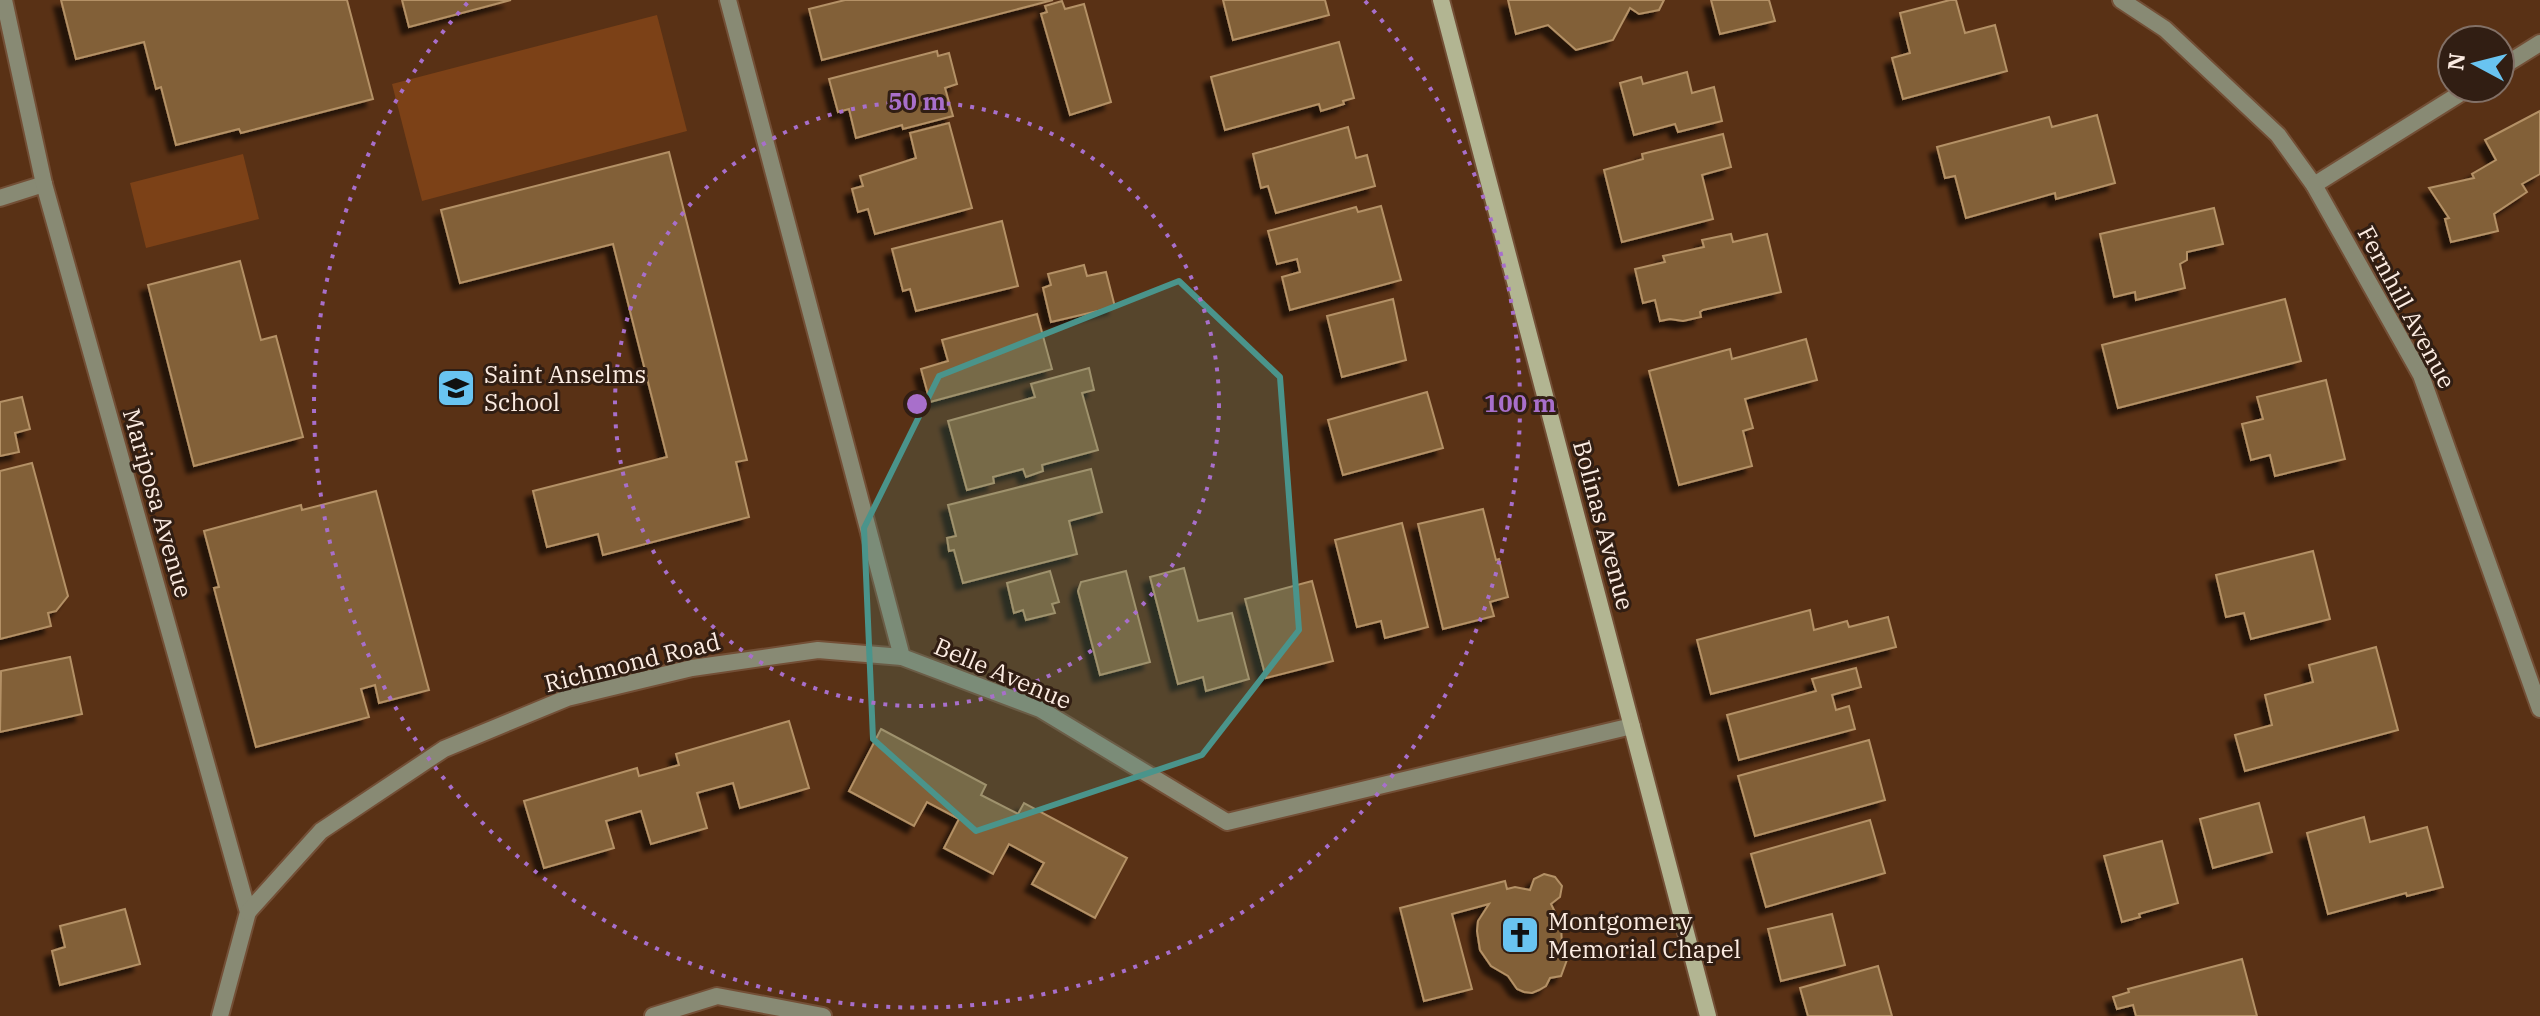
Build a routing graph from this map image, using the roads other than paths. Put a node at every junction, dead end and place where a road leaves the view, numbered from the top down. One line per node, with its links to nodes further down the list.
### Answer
1 (4, 0): 8 (street, Mariposa Avenue)
2 (728, 0): 11 (street, Belle Avenue)
3 (1441, 0): 13 (street, Bolinas Avenue)
4 (2121, 0): 9 (street, Fernhill Avenue)
5 (2540, 43): 6 (street)
6 (2516, 58)
7 (2443, 104): 9 (street)
8 (44, 184): 10 (street); 14 (street, Mariposa Avenue)
9 (2314, 185): 12 (street, Fernhill Avenue)
10 (0, 198)
11 (902, 657): 13 (street, Belle Avenue); 14 (street, Richmond Road)
12 (2540, 709)
13 (1632, 726): 18 (street, Bolinas Avenue)
14 (248, 912): 15 (street)
15 (220, 1016)
16 (653, 1016): 17 (street)
17 (823, 1016)
18 (1708, 1016)

